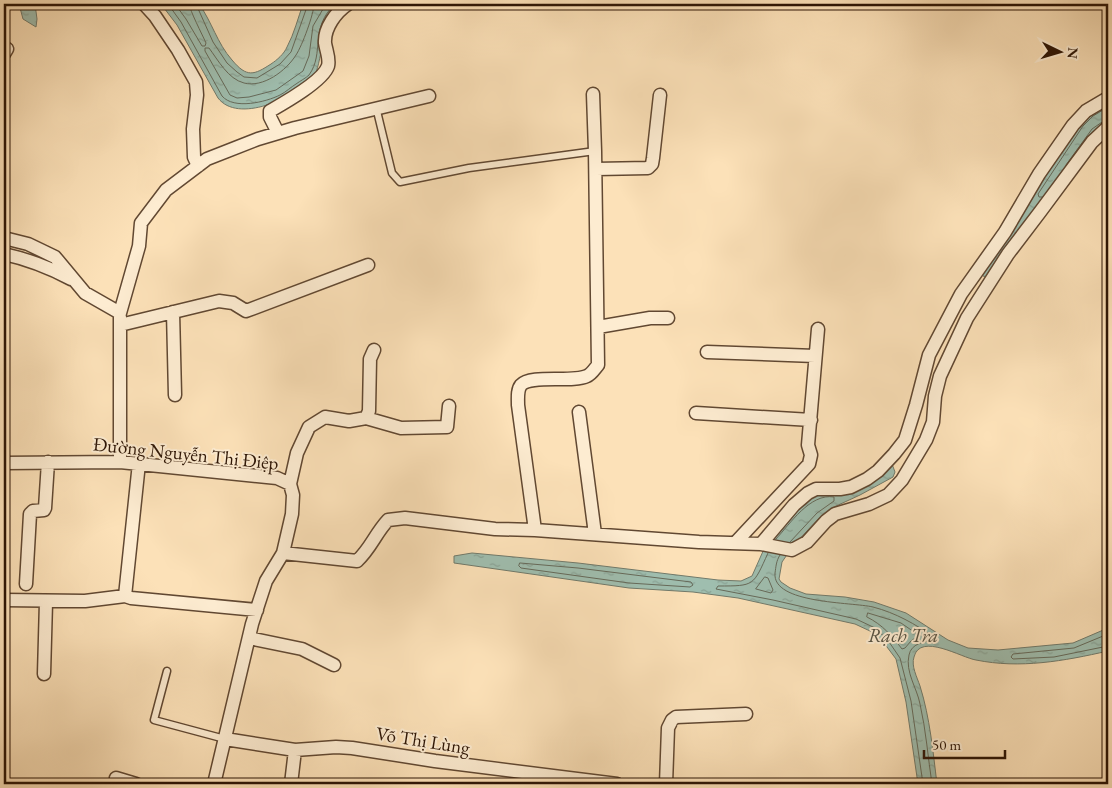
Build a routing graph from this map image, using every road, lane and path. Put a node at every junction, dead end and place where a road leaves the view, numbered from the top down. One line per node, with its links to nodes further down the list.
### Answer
1 (144, 4): 11 (street)
2 (348, 4): 9 (street)
3 (593, 94): 10 (street)
4 (660, 95): 12 (street)
5 (429, 96): 7 (street)
6 (1108, 98): 39 (street)
7 (376, 107): 9 (street); 10 (lane)
8 (1108, 127): 39 (street)
9 (278, 133): 11 (street)
10 (596, 151): 12 (street)
11 (198, 166): 19 (street)
12 (596, 169): 20 (street)
13 (4, 238): 16 (street)
14 (4, 254): 16 (street)
15 (368, 265): 17 (street)
16 (76, 282): 19 (street)
17 (173, 312): 19 (street); 25 (street)
18 (668, 318): 20 (street)
19 (120, 319): 32 (street)
20 (598, 327): 36 (street)
21 (818, 329): 24 (street)
22 (374, 350): 29 (street)
23 (707, 352): 24 (street)
24 (815, 356): 30 (street)
25 (175, 395)
26 (449, 406): 29 (street)
27 (579, 412): 37 (street)
28 (696, 413): 30 (street)
29 (366, 418): 35 (street)
30 (811, 420): 38 (street)
31 (48, 462): 32 (street, Đường Nguyễn Thị Điệp); 33 (street, Đường Nguyễn Thị Điệp); 41 (street)
32 (120, 462): 34 (street, Đường Nguyễn Thị Điệp)
33 (4, 463)
34 (138, 464): 35 (street, Đường Nguyễn Thị Điệp); 42 (street)
35 (290, 484): 40 (street, Đường Nguyễn Thị Điệp)
36 (535, 530): 37 (street); 40 (street)
37 (595, 534): 38 (street)
38 (736, 542): 39 (street)
39 (763, 544)
40 (283, 553): 45 (street, Đường Nguyễn Thị Điệp)
41 (26, 584)
42 (125, 596): 44 (street); 45 (street)
43 (4, 600): 44 (street)
44 (46, 602): 49 (street)
45 (257, 610): 46 (street, Đường Nguyễn Thị Điệp)
46 (249, 638): 47 (street); 51 (street, Đường Nguyễn Thị Điệp)
47 (334, 666)
48 (167, 671): 51 (lane)
49 (44, 674)
50 (746, 714): 58 (street)
51 (225, 739): 52 (street, Võ Thị Lùng); 55 (street, Đường Nguyễn Thị Điệp)
52 (295, 750): 56 (street); 57 (street, Võ Thị Lùng)
53 (116, 778): 54 (street)
54 (136, 784)
55 (214, 784)
56 (291, 784)
57 (616, 784)
58 (666, 784)

